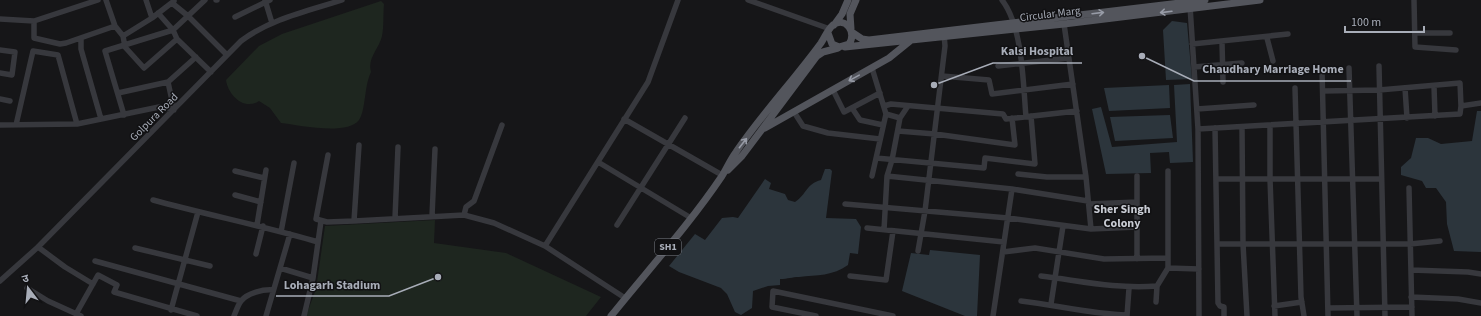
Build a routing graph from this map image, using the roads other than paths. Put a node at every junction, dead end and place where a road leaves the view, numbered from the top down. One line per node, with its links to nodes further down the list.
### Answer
1 (98, 0): 24 (street)
2 (106, 0): 27 (street)
3 (146, 0): 22 (street)
4 (320, 0): 18 (street)
5 (342, 0): 18 (street, Golpura Road)
6 (678, 0): 98 (street)
7 (748, 0): 29 (street)
8 (848, 0): 29 (main road)
9 (856, 0): 31 (main road)
10 (1205, 0): 17 (main road, Circular Marg)
11 (1260, 0): 17 (main road, Circular Marg)
12 (1414, 0): 32 (street)
13 (173, 1): 19 (street); 20 (street)
14 (202, 1): 20 (street)
15 (267, 1): 21 (street); 25 (street)
16 (1005, 1): 28 (street)
17 (1189, 4): 26 (main road, Circular Marg, one-way to 26); 28 (main road, Circular Marg, one-way to 17); 42 (street)
18 (322, 6): 25 (street, Golpura Road)
19 (158, 13): 22 (street); 30 (street)
20 (188, 16): 30 (street); 47 (street)
21 (235, 17)
22 (152, 18): 36 (street)
23 (0, 19): 24 (street)
24 (34, 21): 37 (street)
25 (272, 23): 47 (street, Golpura Road)
26 (1064, 24): 28 (main road, Circular Marg); 49 (street)
27 (116, 26): 36 (street); 37 (street)
28 (1016, 26): 33 (main road, Circular Marg); 52 (street)
29 (830, 29): 31 (main road); 44 (main road); 130 (main road, SH1, one-way to 29)
30 (174, 30): 39 (street); 43 (street)
31 (852, 31): 33 (main road, Circular Marg); 44 (main road)
32 (1415, 33): 35 (street); 46 (street)
33 (944, 34): 40 (main road, Circular Marg); 62 (street)
34 (1288, 34): 38 (street)
35 (1450, 34)
36 (123, 36): 43 (street)
37 (81, 38): 97 (street)
38 (1267, 38): 41 (street); 50 (street)
39 (177, 39): 43 (street); 48 (street)
40 (910, 41): 44 (main road, Circular Marg); 57 (main road)
41 (1222, 42): 42 (street); 53 (street)
42 (1192, 44): 56 (street)
43 (125, 46): 74 (street)
44 (841, 47): 112 (main road, SH1)
45 (0, 50): 61 (street)
46 (1456, 50)
47 (227, 56): 60 (street, Golpura Road)
48 (196, 57): 60 (street); 63 (street)
49 (1069, 58): 52 (street); 65 (street)
50 (1272, 61)
51 (1242, 63): 53 (street)
52 (1020, 64): 54 (street); 71 (street)
53 (1223, 65): 56 (street); 64 (street)
54 (998, 66)
55 (1379, 66): 70 (street)
56 (1194, 67): 85 (street)
57 (872, 68): 69 (main road, one-way to 69); 75 (street)
58 (1350, 68): 73 (street)
59 (1322, 70): 72 (street)
60 (211, 72): 86 (street, Golpura Road)
61 (0, 73)
62 (942, 76): 71 (street); 83 (street)
63 (168, 82): 74 (street); 86 (street)
64 (1223, 82)
65 (1073, 84): 71 (street); 87 (street)
66 (1434, 86): 68 (street); 82 (street); 91 (street)
67 (1295, 88): 103 (street)
68 (1405, 88): 70 (street); 96 (street)
69 (833, 90): 84 (street); 88 (main road)
70 (1379, 90): 73 (street); 99 (street)
71 (1023, 91): 92 (street)
72 (1323, 91): 73 (street); 101 (street)
73 (1350, 91): 100 (street)
74 (118, 93): 90 (street)
75 (880, 93): 80 (street); 84 (street)
76 (0, 99): 77 (street)
77 (10, 101)
78 (1481, 103): 82 (street)
79 (1254, 105): 85 (street)
80 (884, 106): 81 (street); 89 (street)
81 (908, 106): 83 (street); 94 (street)
82 (1461, 106): 91 (street)
83 (938, 107): 95 (street); 114 (street)
84 (852, 108): 107 (street)
85 (1196, 109): 111 (street)
86 (174, 110): 90 (street); 186 (street, Golpura Road)
87 (1077, 111): 92 (street); 134 (street)
88 (794, 112): 112 (main road); 115 (street)
89 (886, 114): 94 (street); 107 (street)
90 (124, 115): 97 (street)
91 (1435, 116): 96 (street)
92 (1028, 117): 95 (street); 125 (street)
93 (685, 118): 117 (street)
94 (900, 118): 113 (street)
95 (1012, 118): 114 (street)
96 (1407, 118): 99 (street)
97 (101, 119): 102 (street)
98 (624, 119): 117 (street); 123 (street)
99 (1380, 120): 100 (street); 142 (street)
100 (1352, 121): 101 (street); 141 (street)
101 (1323, 123): 103 (street); 140 (street)
102 (77, 124): 105 (street); 105 (street)
103 (1297, 124): 108 (street); 139 (street)
104 (0, 125): 105 (street)
105 (16, 125)
106 (502, 125): 156 (street)
107 (883, 125): 115 (street)
108 (1270, 126): 109 (street); 138 (street)
109 (1242, 127): 110 (street); 137 (street)
110 (1215, 128): 111 (street); 136 (street)
111 (1198, 129): 199 (street)
112 (762, 130): 130 (main road, SH1)
113 (898, 131): 114 (street); 122 (street)
114 (935, 134): 125 (street)
115 (880, 138): 121 (street)
116 (358, 145): 162 (street)
117 (668, 145): 130 (street); 144 (street)
118 (398, 147): 158 (street)
119 (435, 148): 157 (street)
120 (328, 155): 161 (street)
121 (876, 158): 122 (street); 131 (street)
122 (892, 160): 125 (street); 132 (street)
123 (598, 162): 144 (street); 185 (street)
124 (294, 163): 171 (street)
125 (931, 164): 143 (street)
126 (266, 170): 135 (street)
127 (235, 171): 135 (street)
128 (1168, 171): 192 (street)
129 (1018, 174): 134 (street)
130 (722, 175): 159 (main road, SH1)
131 (872, 176)
132 (887, 176): 143 (street); 153 (street)
133 (1137, 176): 151 (street)
134 (1086, 177): 150 (street)
135 (264, 178): 149 (street)
136 (1216, 179): 137 (street); 177 (street)
137 (1242, 179): 138 (street); 178 (street)
138 (1270, 179): 139 (street); 179 (street)
139 (1298, 179): 140 (street); 180 (street)
140 (1325, 179): 141 (street); 181 (street)
141 (1353, 179): 142 (street); 182 (street)
142 (1382, 179): 183 (street)
143 (929, 181): 146 (street); 154 (street)
144 (640, 188): 159 (street); 163 (street)
145 (1410, 188): 184 (street)
146 (1012, 189): 150 (street); 160 (street)
147 (235, 195): 149 (street)
148 (153, 200): 155 (street)
149 (260, 202): 164 (street)
150 (1088, 202): 151 (street); 168 (street)
151 (1137, 202): 166 (street)
152 (845, 204): 153 (street)
153 (885, 208): 154 (street); 169 (street)
154 (925, 211): 160 (street); 173 (street)
155 (198, 212): 164 (street); 194 (street)
156 (464, 214): 157 (street); 185 (street)
157 (432, 216): 158 (street)
158 (395, 218): 162 (street)
159 (691, 218): 214 (main road, SH1)
160 (1008, 218): 165 (street); 176 (street)
161 (321, 221): 162 (street); 175 (street)
162 (354, 221)
163 (617, 225)
164 (260, 226): 171 (street); 191 (street)
165 (1063, 226): 168 (street); 190 (street)
166 (1137, 227): 168 (street); 193 (street)
167 (867, 228): 169 (street)
168 (1091, 229)
169 (884, 230): 170 (street)
170 (893, 231): 173 (street); 202 (street)
171 (281, 232): 172 (street)
172 (290, 234): 175 (street); 197 (street)
173 (921, 234): 176 (street); 188 (street)
174 (1440, 241): 184 (street)
175 (318, 242): 204 (street)
176 (1004, 242): 189 (street)
177 (1217, 244): 178 (street); 239 (street)
178 (1243, 244): 179 (street); 240 (street)
179 (1273, 244): 180 (street); 221 (street)
180 (1300, 244): 181 (street); 218 (street)
181 (1328, 244): 182 (street); 224 (street)
182 (1355, 244): 183 (street); 225 (street)
183 (1383, 244): 184 (street); 222 (street)
184 (1410, 244): 200 (street)
185 (544, 246): 214 (street)
186 (38, 247): 206 (street, Golpura Road); 207 (street)
187 (135, 248): 194 (street)
188 (918, 251)
189 (1003, 252): 190 (street); 236 (street)
190 (1059, 252): 193 (street); 205 (street)
191 (256, 254)
192 (1168, 258): 193 (street); 198 (street)
193 (1138, 259)
194 (185, 260): 196 (street); 208 (street)
195 (95, 261): 208 (street)
196 (210, 266)
197 (280, 268): 204 (street); 212 (street)
198 (1168, 268): 199 (street); 209 (street)
199 (1199, 269): 238 (street)
200 (1411, 270): 201 (street); 213 (street)
201 (1481, 274)
202 (850, 276)
203 (1041, 276): 205 (street)
204 (313, 278): 232 (street)
205 (1055, 278): 211 (street); 220 (street)
206 (0, 281)
207 (93, 284): 226 (street); 228 (street)
208 (178, 284): 215 (street); 226 (street)
209 (1157, 286): 211 (street); 217 (street)
210 (27, 288): 228 (street)
211 (1129, 288): 237 (street)
212 (273, 290): 215 (street); 231 (street)
213 (1412, 297): 219 (street); 223 (street)
214 (625, 298): 233 (main road, SH1)
215 (241, 301): 230 (street)
216 (1021, 301): 220 (street)
217 (1156, 302)
218 (1302, 302): 221 (street); 242 (street)
219 (1481, 303)
220 (1052, 304): 227 (street)
221 (1274, 306): 241 (street)
222 (1385, 307): 223 (street); 225 (street); 245 (street)
223 (1412, 307): 246 (street)
224 (1328, 308): 225 (street); 243 (street)
225 (1356, 308): 244 (street)
226 (171, 310): 229 (street)
227 (1081, 313): 237 (street)
228 (79, 315)
229 (196, 316)
230 (234, 316)
231 (266, 316)
232 (304, 316)
233 (611, 316)
234 (816, 316): 235 (street)
235 (893, 316)
236 (993, 316)
237 (1127, 316)
238 (1199, 316)
239 (1224, 316)
240 (1247, 316)
241 (1275, 316)
242 (1304, 316)
243 (1328, 316)
244 (1357, 316)
245 (1385, 316)
246 (1412, 316)

